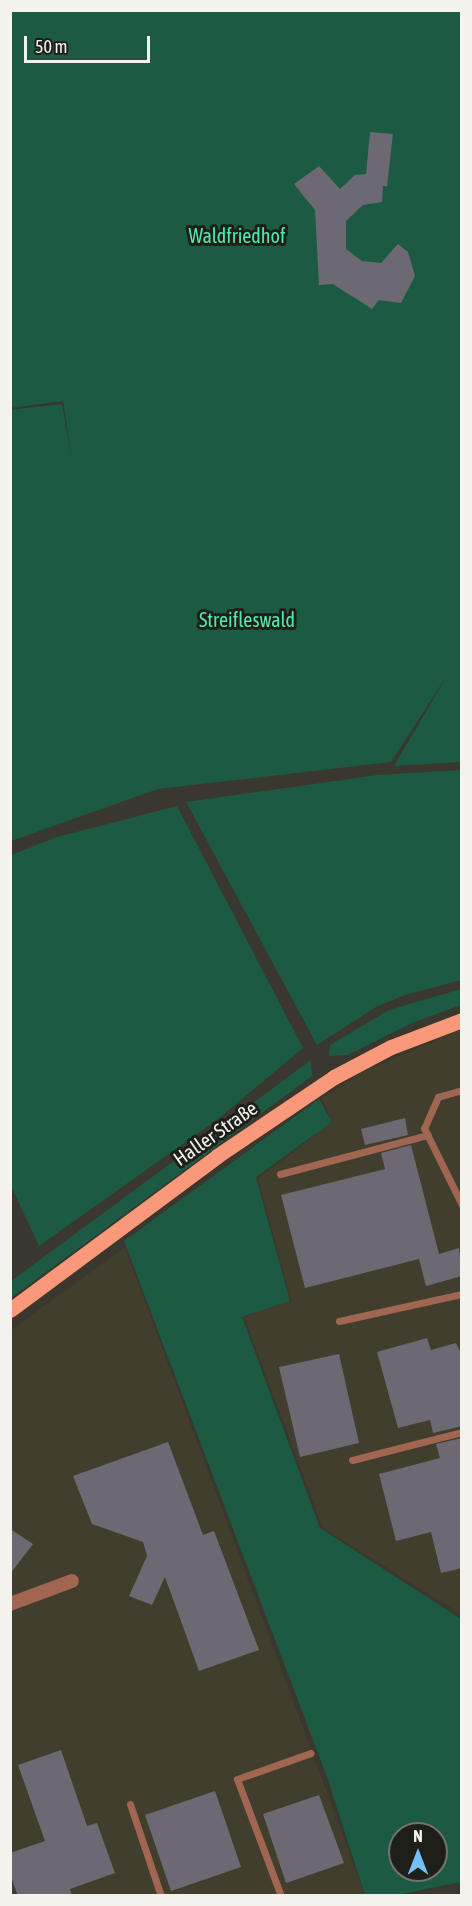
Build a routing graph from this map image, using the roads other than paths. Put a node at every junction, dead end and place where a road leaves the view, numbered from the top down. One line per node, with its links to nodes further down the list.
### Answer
1 (462, 1020): 7 (main road, Haller Straße)
2 (462, 1090): 3 (lane)
3 (428, 1135): 4 (lane); 5 (lane)
4 (280, 1174)
5 (462, 1205)
6 (462, 1294): 8 (lane)
7 (10, 1310)
8 (339, 1322)
9 (462, 1431): 10 (lane)
10 (352, 1460)
11 (72, 1581): 12 (street)
12 (10, 1604)
13 (310, 1753): 16 (lane)
14 (130, 1804): 15 (lane)
15 (161, 1896)
16 (281, 1896)

